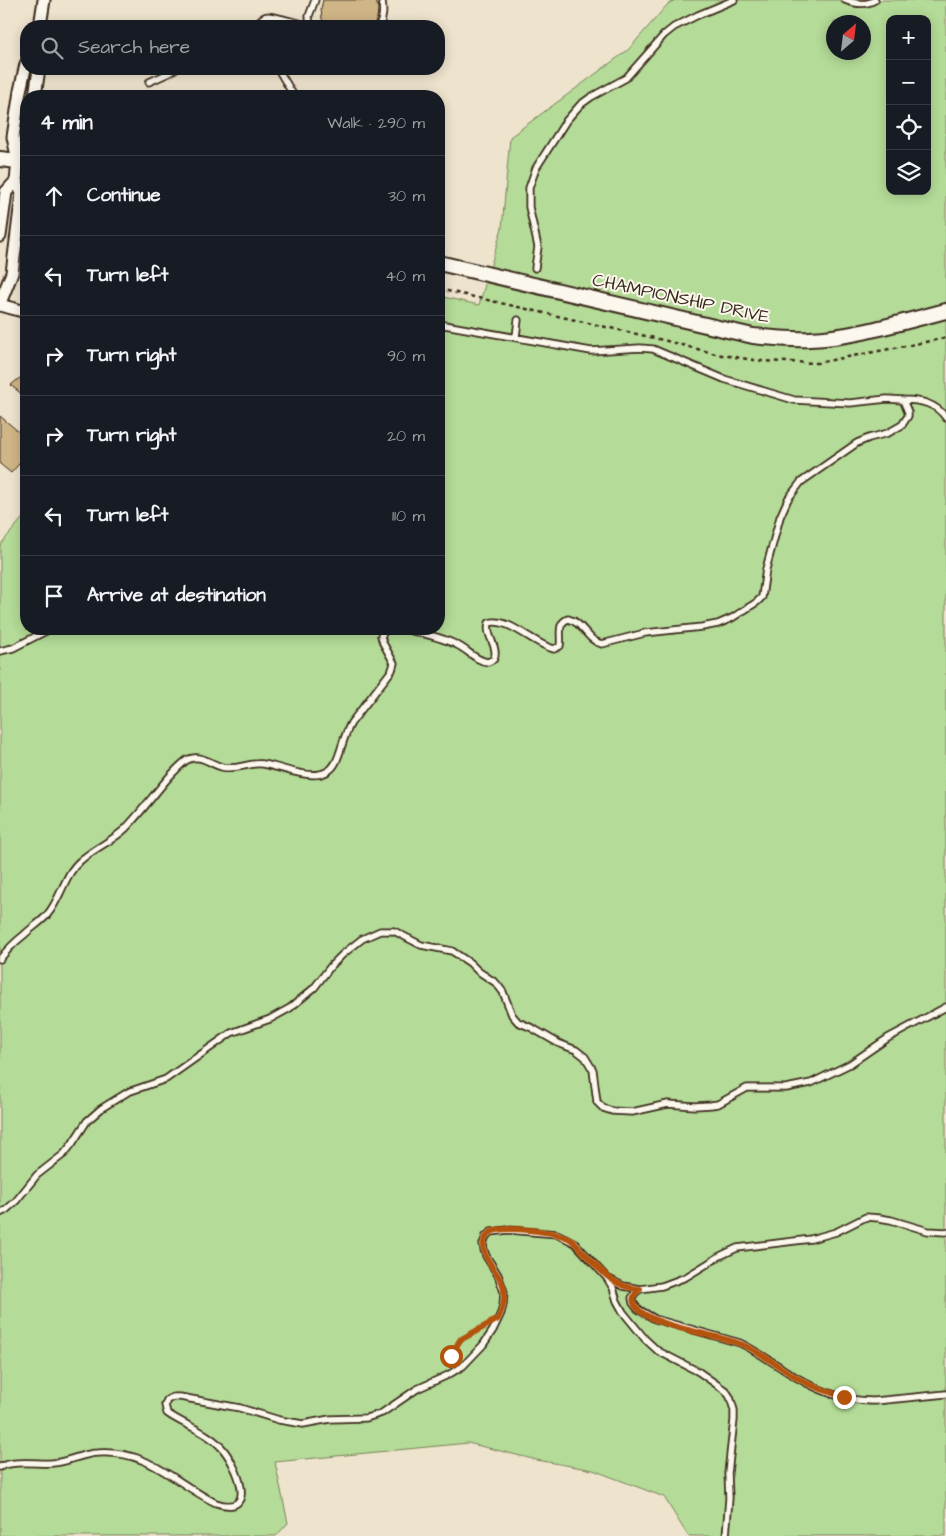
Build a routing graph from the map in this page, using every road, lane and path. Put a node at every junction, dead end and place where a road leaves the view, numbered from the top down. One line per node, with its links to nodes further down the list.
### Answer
1 (44, 0): 7 (street)
2 (315, 0): 10 (lane)
3 (382, 0): 11 (lane)
4 (734, 0): 30 (lane)
5 (845, 0): 6 (lane)
6 (875, 0)
7 (41, 20)
8 (261, 20): 9 (lane)
9 (283, 20)
10 (309, 20)
11 (382, 20)
12 (24, 75): 17 (street)
13 (38, 75): 18 (street)
14 (165, 75): 16 (lane)
15 (282, 75): 19 (lane)
16 (149, 82)
17 (20, 90)
18 (36, 90)
19 (290, 90)
20 (20, 91): 21 (street)
21 (20, 156)
22 (0, 159): 23 (street)
23 (20, 162)
24 (20, 168): 25 (street)
25 (16, 181): 26 (street); 28 (street)
26 (20, 189)
27 (20, 209): 31 (street)
28 (0, 236)
29 (445, 264): 33 (street, CHAMPIONSHIP DRIVE)
30 (535, 268)
31 (0, 304): 32 (street)
32 (20, 310)
33 (946, 311)
34 (518, 320): 36 (lane)
35 (445, 325): 36 (lane)
36 (516, 337): 37 (lane)
37 (903, 400): 38 (lane); 41 (lane)
38 (946, 418)
39 (38, 635): 42 (lane)
40 (383, 635): 43 (lane)
41 (427, 635)
42 (0, 651)
43 (0, 959)
44 (946, 1007): 45 (lane)
45 (0, 1213)
46 (946, 1232): 48 (lane)
47 (607, 1278): 48 (lane); 49 (lane); 53 (lane)
48 (640, 1289): 51 (lane)
49 (498, 1319): 50 (lane); 50 (path)
50 (448, 1375): 52 (lane)
51 (946, 1394)
52 (0, 1467)
53 (726, 1536)

